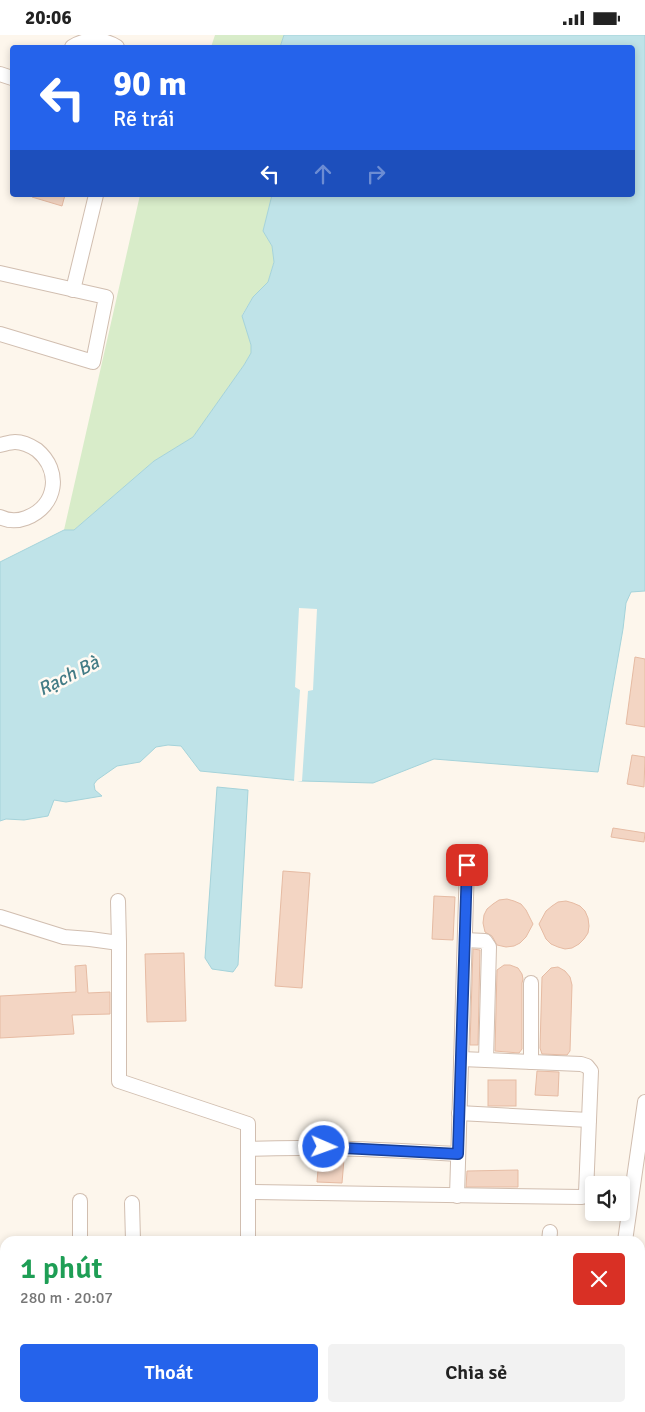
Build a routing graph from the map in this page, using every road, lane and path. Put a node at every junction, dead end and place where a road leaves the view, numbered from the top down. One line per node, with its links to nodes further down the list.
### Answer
1 (77, 45): 2 (street)
2 (114, 45)
3 (96, 197): 5 (street)
4 (0, 273): 5 (street)
5 (73, 290): 6 (street)
6 (0, 334)
7 (0, 445): 8 (street)
8 (0, 517)
9 (467, 865): 12 (street)
10 (118, 901): 13 (street)
11 (0, 917): 13 (street)
12 (465, 940): 15 (street); 16 (street)
13 (119, 943): 21 (street)
14 (531, 983): 17 (street)
15 (461, 1059): 16 (street); 19 (street)
16 (486, 1060): 17 (street)
17 (531, 1062): 20 (street)
18 (645, 1102): 30 (street)
19 (459, 1113): 20 (street); 22 (street)
20 (589, 1120): 24 (street)
21 (248, 1149): 22 (street); 23 (street)
22 (458, 1154): 24 (street)
23 (248, 1192): 24 (street); 29 (street)
24 (457, 1196)
25 (80, 1201): 27 (street)
26 (132, 1203): 28 (street)
27 (80, 1236)
28 (133, 1236)
29 (248, 1236)
30 (626, 1236)

